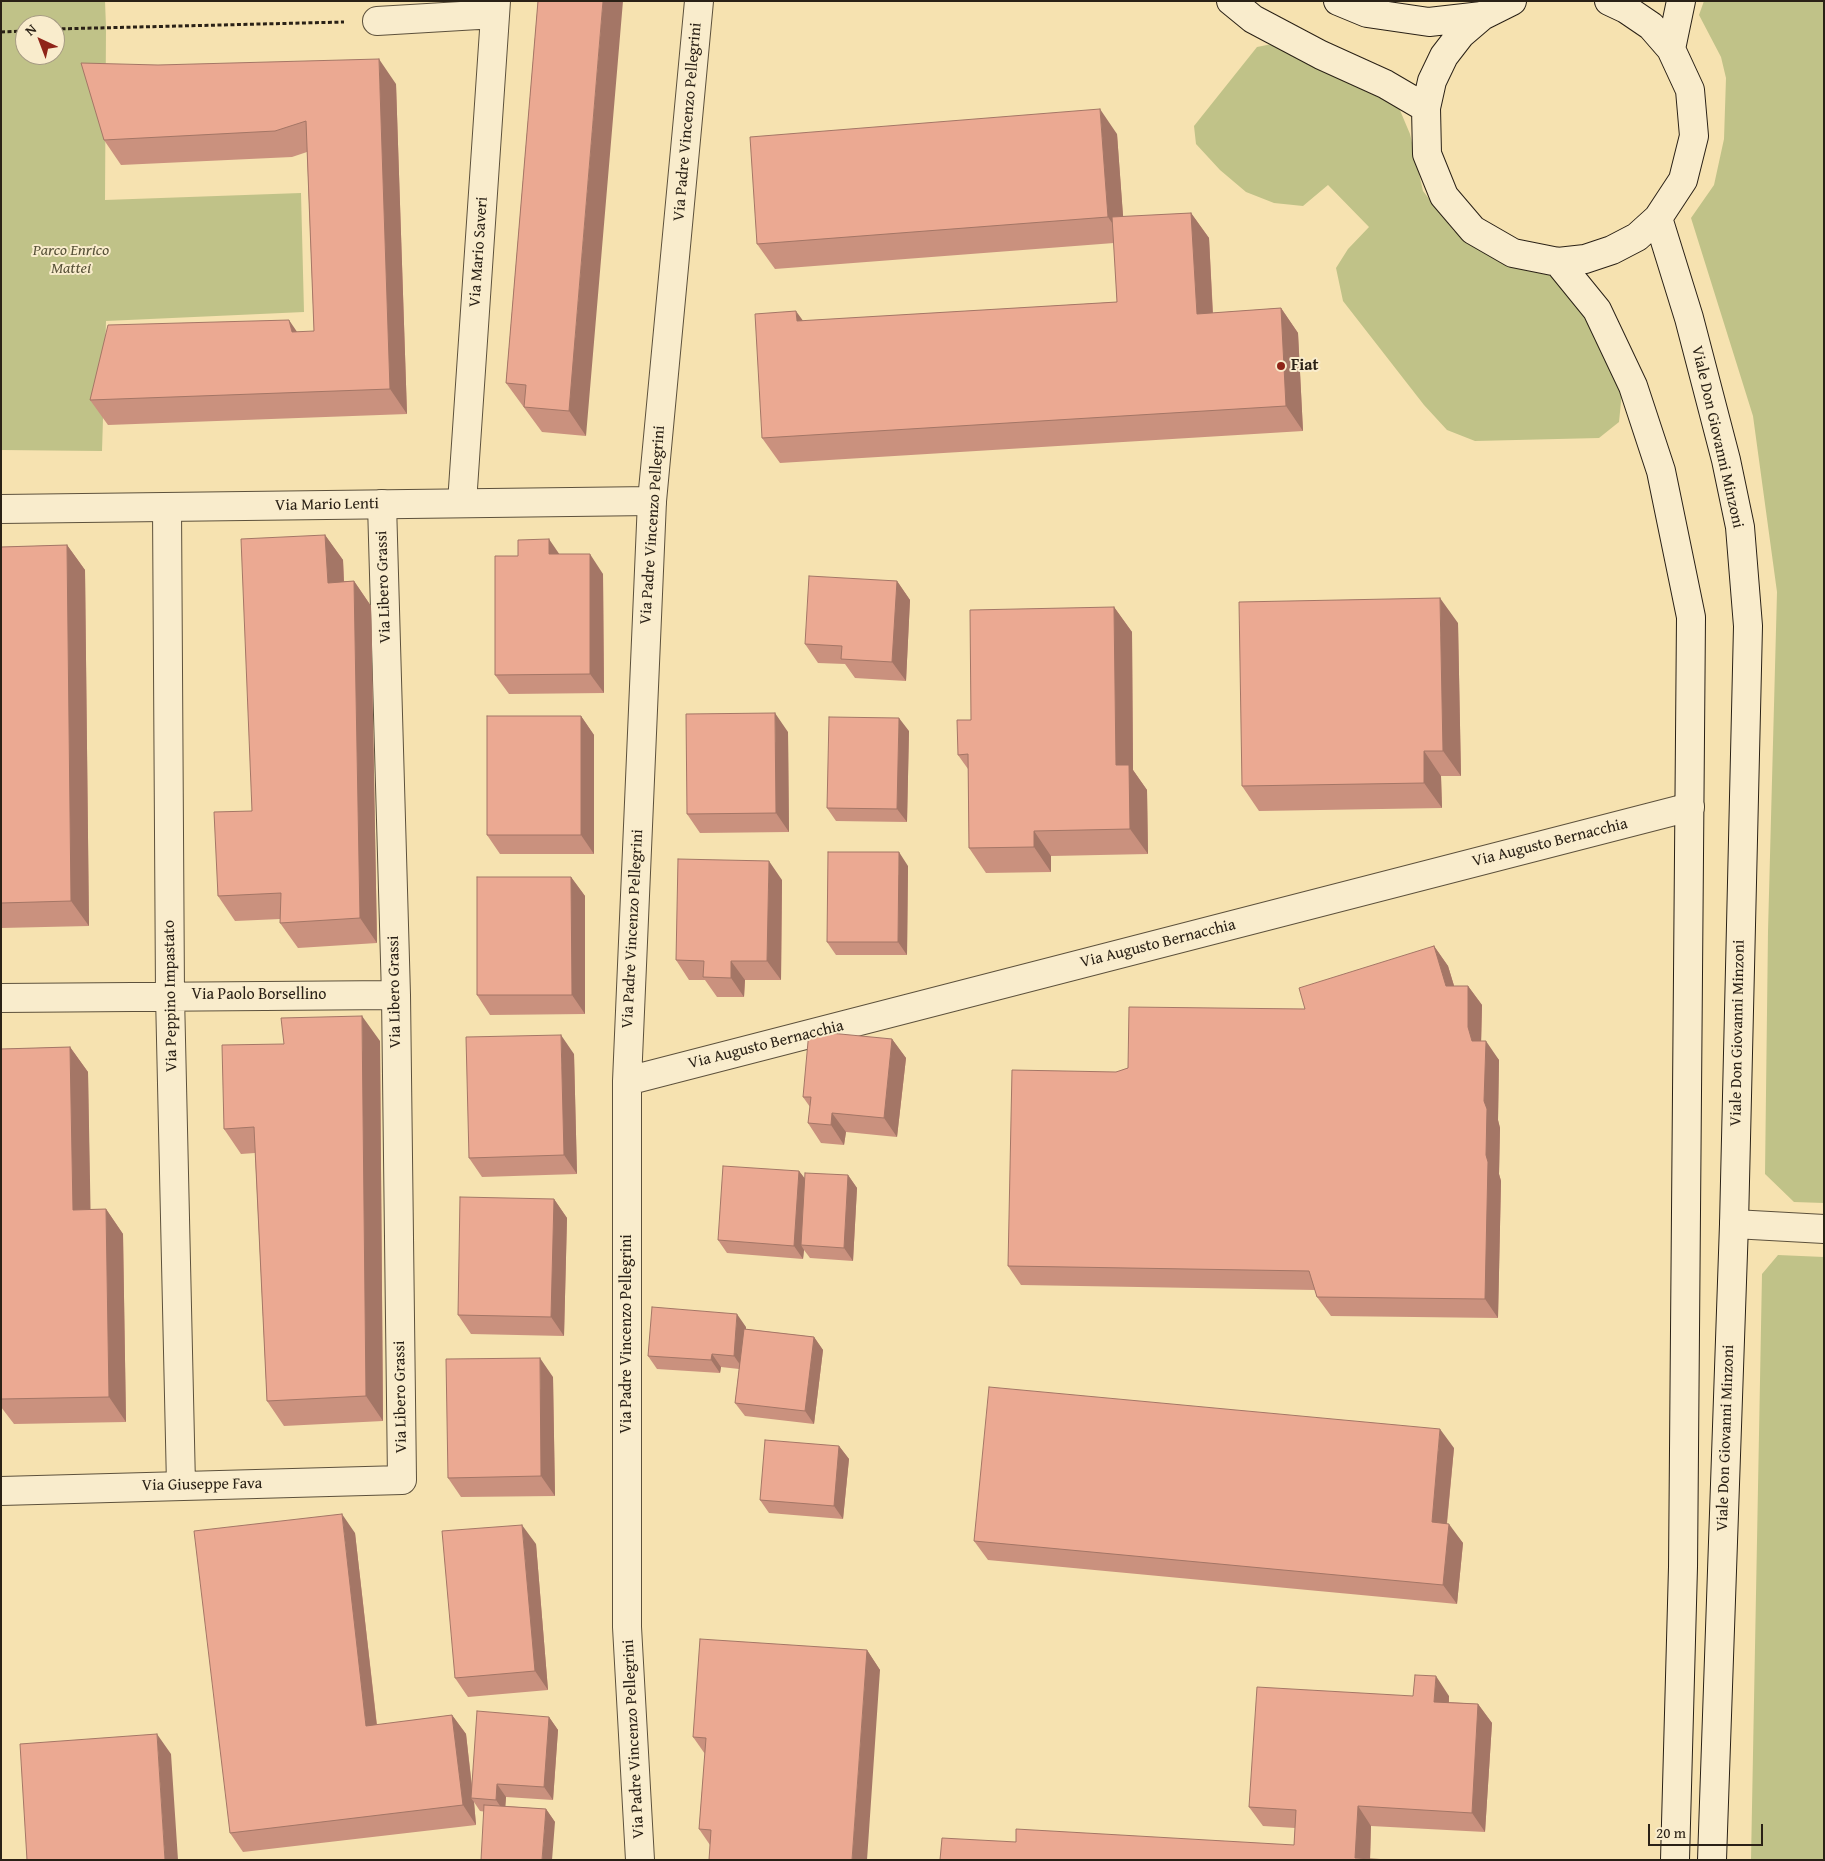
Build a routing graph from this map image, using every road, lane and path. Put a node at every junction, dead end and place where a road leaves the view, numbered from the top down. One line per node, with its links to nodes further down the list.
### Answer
1 (699, 1): 17 (street, Via Padre Vincenzo Pellegrini)
2 (1231, 1): 14 (street)
3 (1338, 1): 8 (street)
4 (1512, 1): 8 (street)
5 (1609, 1): 13 (street)
6 (1681, 1): 13 (street)
7 (495, 7): 9 (street); 18 (street, Via Mario Saveri)
8 (1482, 16): 14 (street)
9 (377, 21): 10 (path)
10 (65, 29)
11 (15, 31): 12 (path)
12 (1, 32)
13 (1671, 49): 15 (street)
14 (1426, 108): 16 (street)
15 (1658, 218): 16 (street); 27 (street, Viale Don Giovanni Minzoni)
16 (1558, 262): 22 (street)
17 (652, 501): 18 (street, Via Mario Lenti); 26 (street, Via Padre Vincenzo Pellegrini)
18 (462, 503): 19 (street, Via Mario Lenti)
19 (382, 504): 20 (street, Via Mario Lenti); 24 (street, Via Libero Grassi)
20 (167, 507): 21 (street, Via Mario Lenti); 23 (street, Via Peppino Impastato)
21 (1, 509)
22 (1690, 807): 26 (street, Via Augusto Bernacchia); 33 (street)
23 (170, 995): 24 (street, Via Paolo Borsellino); 25 (street, Via Paolo Borsellino); 30 (street, Via Peppino Impastato)
24 (396, 995): 29 (street, Via Libero Grassi)
25 (1, 998)
26 (627, 1081): 32 (street, Via Padre Vincenzo Pellegrini)
27 (1734, 1224): 28 (street); 34 (street, Viale Don Giovanni Minzoni)
28 (1824, 1229)
29 (402, 1480): 30 (street, Via Giuseppe Fava)
30 (181, 1485): 31 (street, Via Giuseppe Fava)
31 (1, 1490)
32 (640, 1860)
33 (1675, 1860)
34 (1712, 1860)

